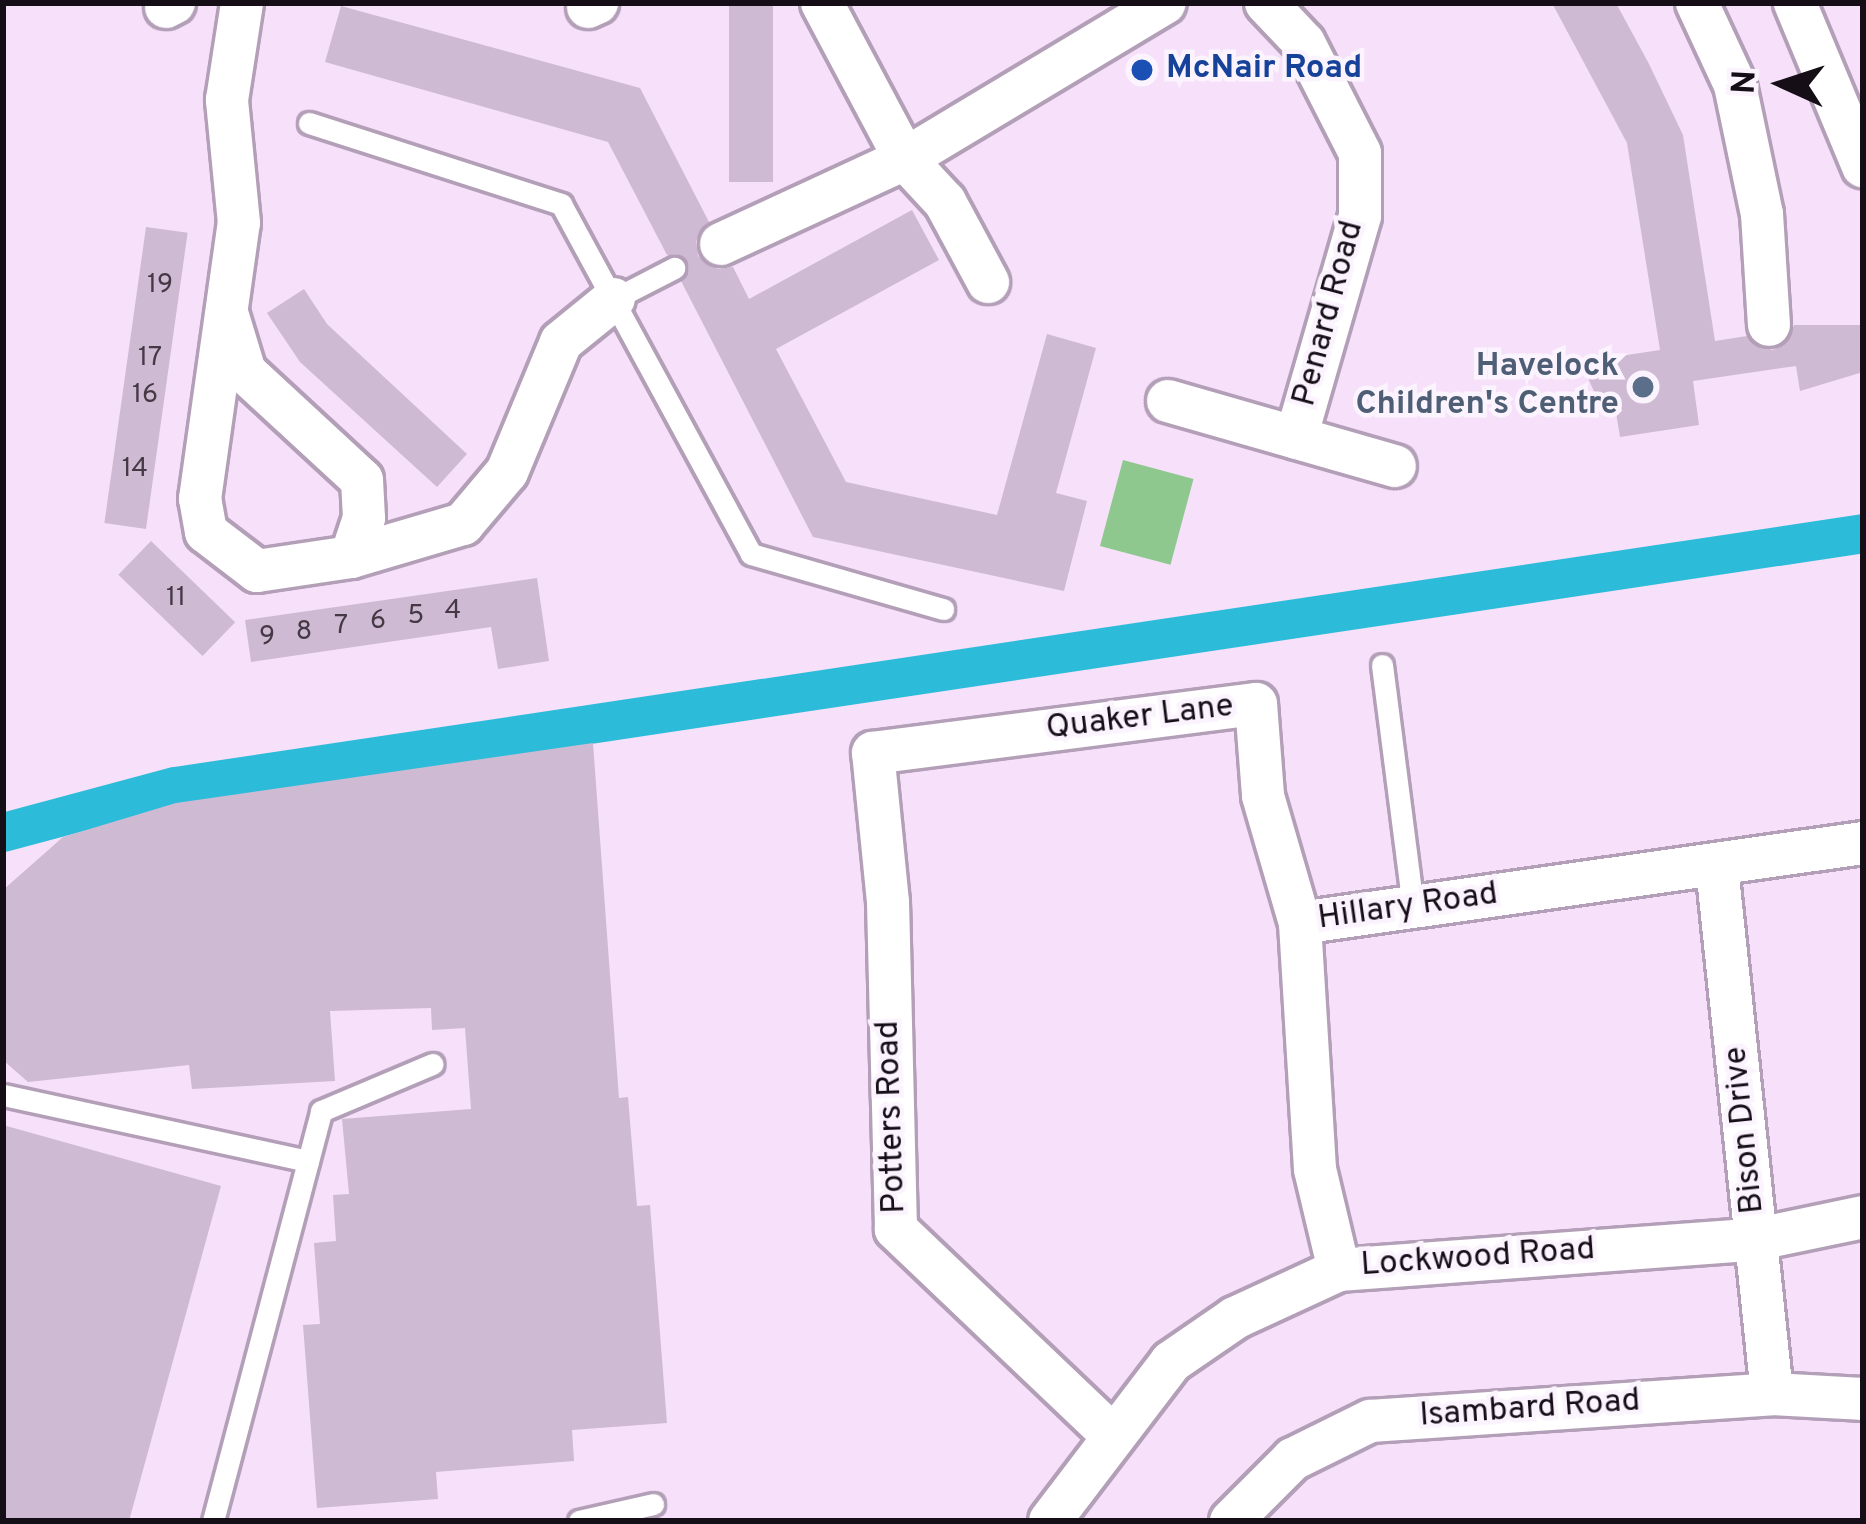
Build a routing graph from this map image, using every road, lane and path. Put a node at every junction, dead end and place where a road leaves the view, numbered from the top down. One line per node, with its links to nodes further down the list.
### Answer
1 (242, 3): 14 (street)
2 (822, 3): 8 (street)
3 (1165, 3): 8 (street)
4 (1266, 3): 17 (street, Penard Road)
5 (1698, 3): 15 (street)
6 (1795, 3): 9 (street)
7 (309, 123): 13 (lane)
8 (905, 159): 10 (street); 12 (street)
9 (1863, 166)
10 (721, 244)
11 (674, 268): 13 (lane)
12 (988, 282)
13 (614, 299): 20 (street); 22 (lane)
14 (228, 316): 19 (street); 21 (street)
15 (1769, 325)
16 (1168, 401): 17 (street, Penard Road)
17 (1296, 438): 18 (street, Penard Road)
18 (1395, 466)
19 (362, 480): 20 (street); 21 (street)
20 (443, 534): 21 (street)
21 (351, 556)
22 (943, 609)
23 (1382, 664): 27 (lane)
24 (874, 767): 28 (street, Quaker Lane); 37 (street, Potters Road)
25 (1863, 843): 26 (street, Hillary Road)
26 (1718, 867): 27 (street, Hillary Road); 33 (street, Bison Drive)
27 (1413, 908): 28 (street, Hillary Road)
28 (1300, 922): 34 (street, Hillary Road)
29 (432, 1064): 31 (lane)
30 (3, 1095): 31 (lane)
31 (308, 1161): 39 (lane)
32 (1863, 1217): 33 (street, Lockwood Road)
33 (1758, 1239): 34 (street, Lockwood Road); 35 (street, Bison Drive)
34 (1339, 1270): 37 (street, Lockwood Road)
35 (1772, 1394): 36 (street, Isambard Road); 42 (street, Isambard Road)
36 (1863, 1399)
37 (1110, 1433): 41 (street, Lockwood Road)
38 (653, 1504): 40 (lane)
39 (213, 1521)
40 (579, 1521)
41 (1050, 1521)
42 (1231, 1521)

